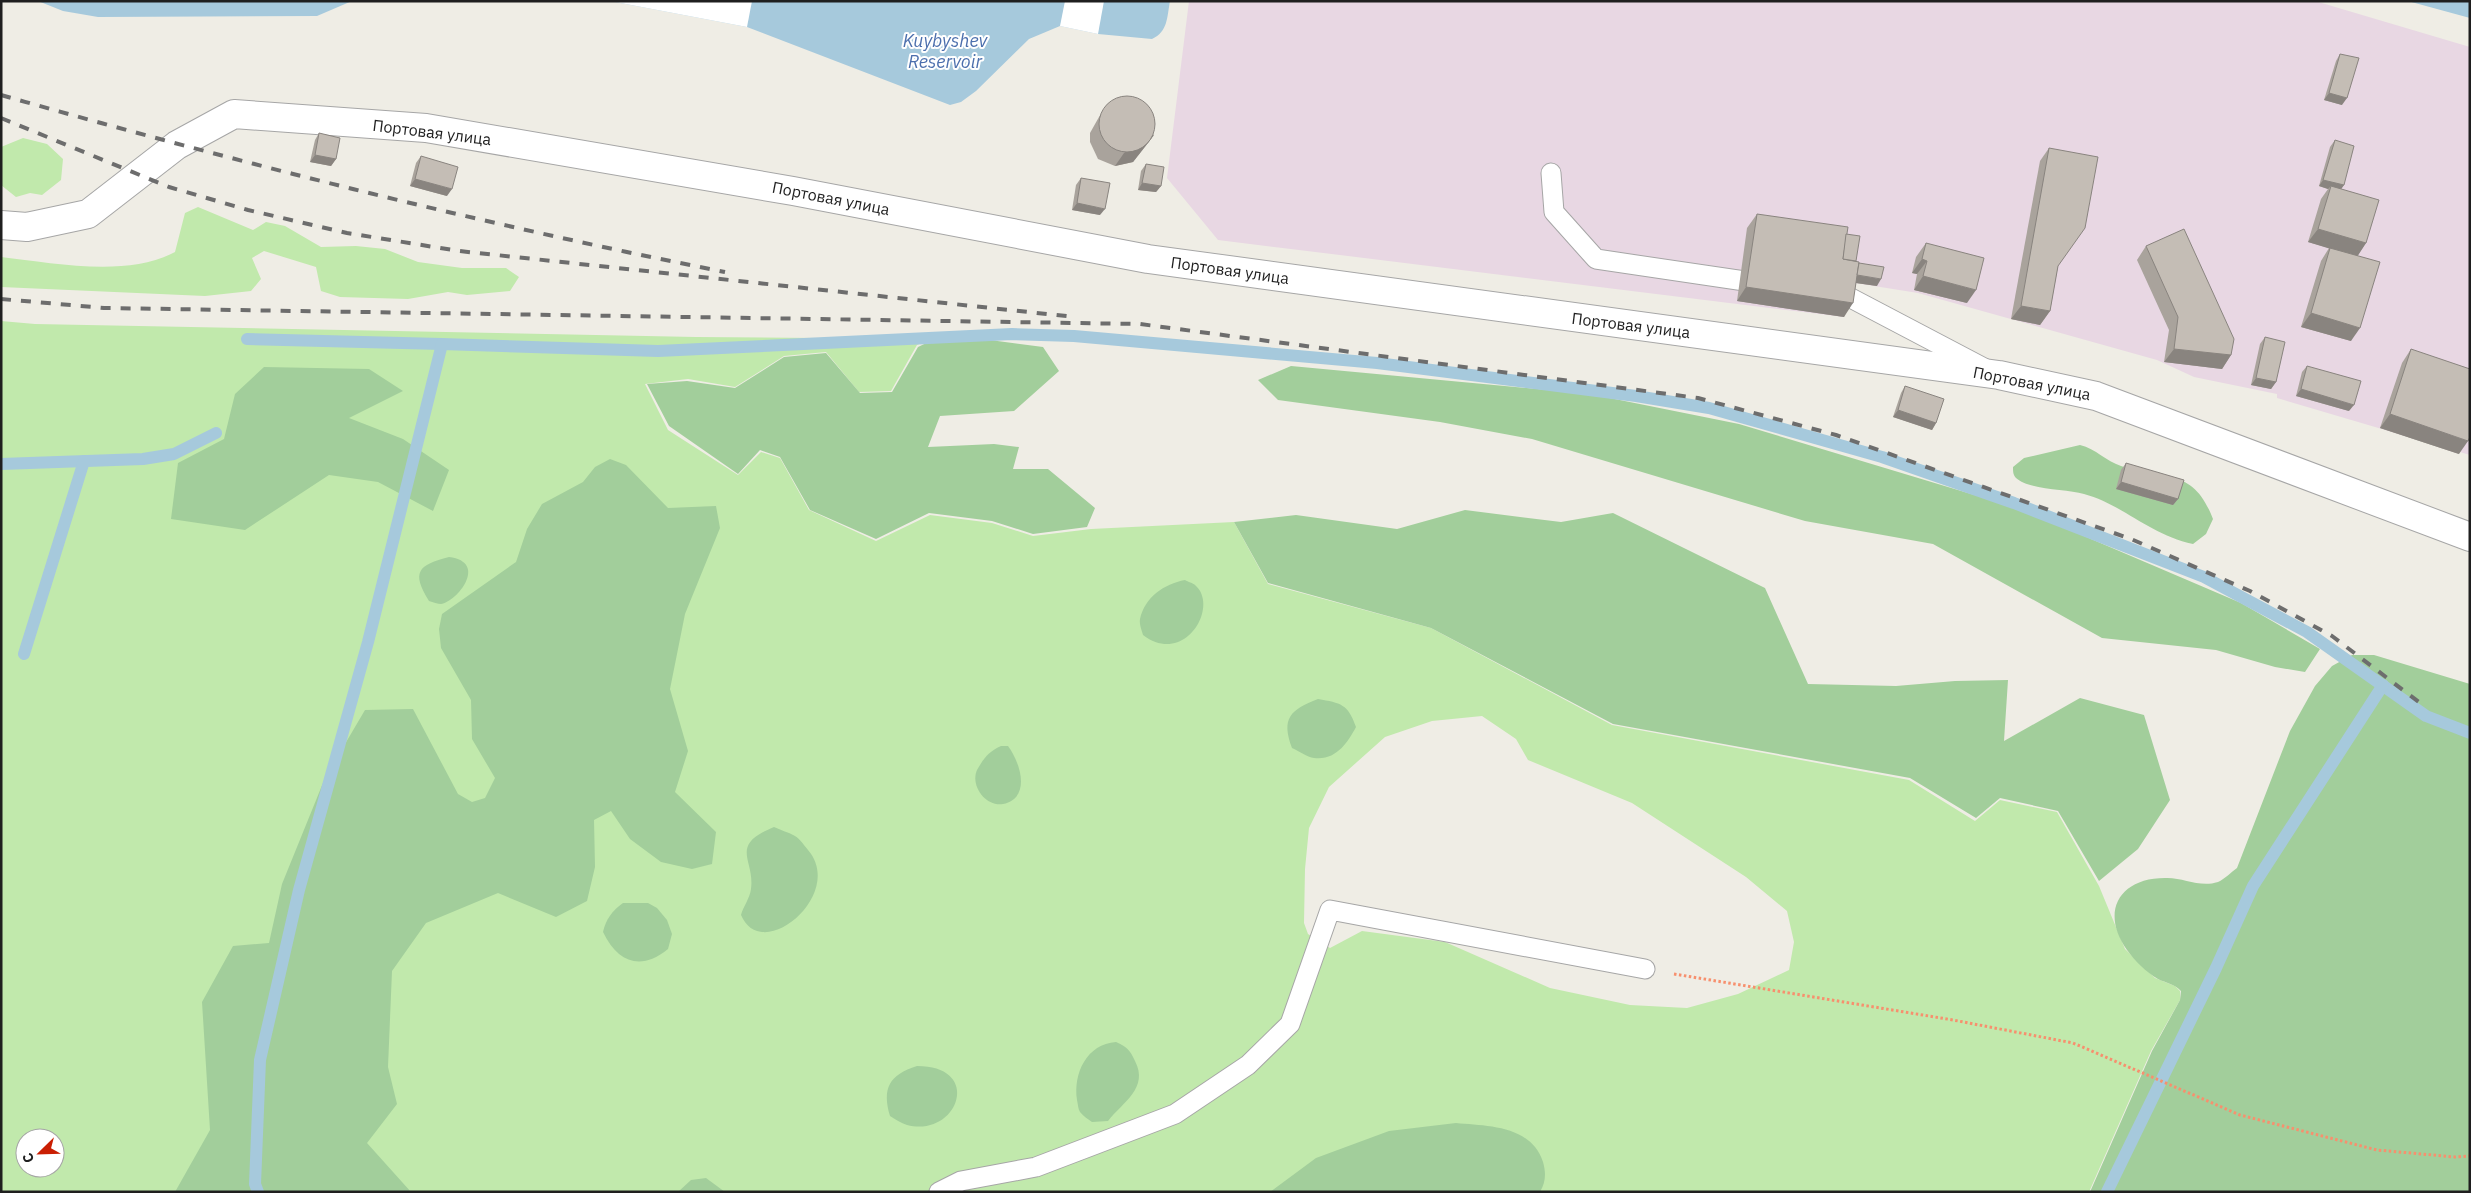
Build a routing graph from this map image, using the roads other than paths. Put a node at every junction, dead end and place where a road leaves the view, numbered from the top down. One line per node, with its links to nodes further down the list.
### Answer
1 (1552, 172): 3 (lane)
2 (1, 225): 5 (street, Портовая улица)
3 (1779, 286)
4 (1808, 290): 5 (lane)
5 (1999, 375): 6 (street, Портовая улица)
6 (2470, 537)
7 (1645, 969): 8 (lane)
8 (939, 1192)

